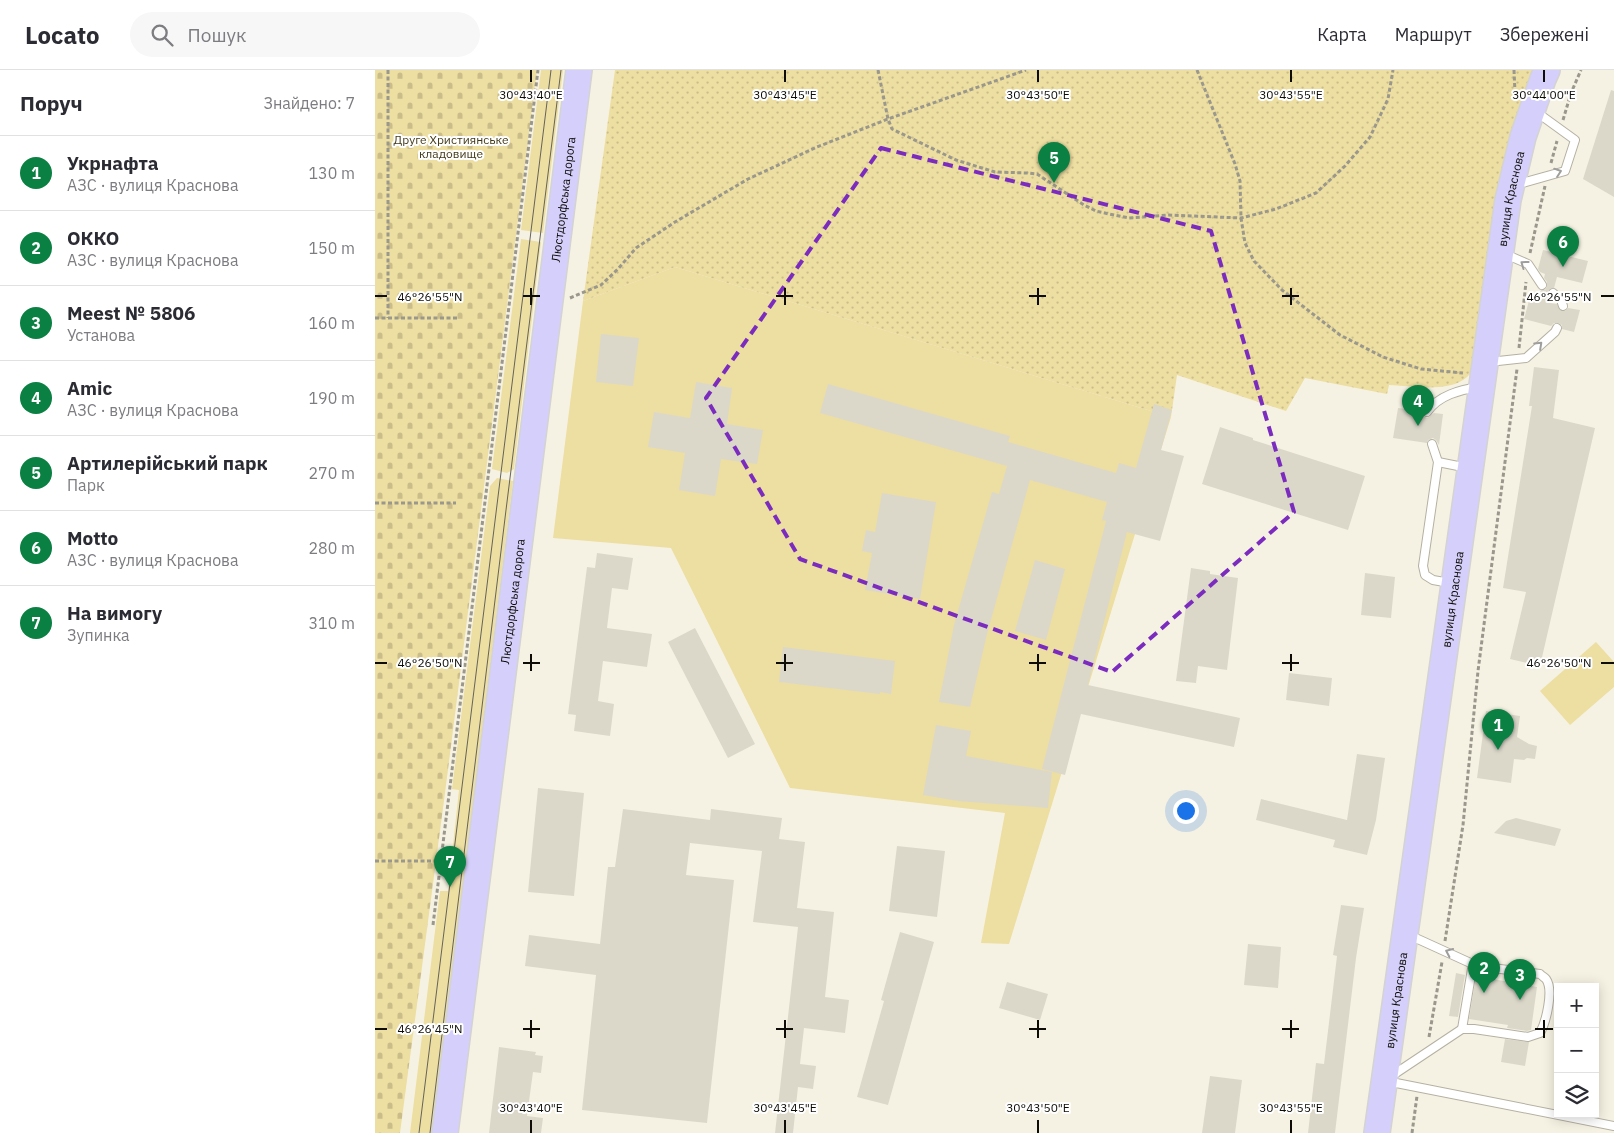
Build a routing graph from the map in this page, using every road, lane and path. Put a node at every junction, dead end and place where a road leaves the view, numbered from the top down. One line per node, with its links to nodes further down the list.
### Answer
1 (388, 70): 24 (path)
2 (538, 70): 37 (path)
3 (579, 70): 22 (main road, Люстдорфська дорога)
4 (878, 70): 12 (path)
5 (1026, 70): 12 (path)
6 (1197, 70): 16 (path)
7 (1393, 70): 16 (path)
8 (1514, 70): 11 (path)
9 (1547, 70): 11 (main road, вулиця Краснова)
10 (1581, 70): 13 (path)
11 (1524, 101): 13 (lane); 15 (main road, вулиця Краснова)
12 (887, 119): 16 (path); 22 (path)
13 (1560, 129): 14 (path); 14 (lane, one-way to 13)
14 (1548, 176): 15 (lane); 18 (path)
15 (1511, 186): 17 (main road, вулиця Краснова)
16 (1241, 218): 28 (path)
17 (1500, 252): 18 (lane, one-way to 17); 28 (main road, вулиця Краснова)
18 (1528, 264): 19 (lane); 27 (path)
19 (1542, 286)
20 (1553, 293): 21 (lane)
21 (1563, 306)
22 (549, 308): 47 (main road, Люстдорфська дорога)
23 (375, 318): 24 (path)
24 (388, 318): 25 (path)
25 (457, 318)
26 (1557, 328): 27 (lane, one-way to 26)
27 (1518, 359): 28 (lane); 40 (path)
28 (1476, 374): 29 (lane); 32 (main road, вулиця Краснова)
29 (1427, 412)
30 (1432, 444): 31 (lane)
31 (1438, 462): 32 (lane); 35 (lane)
32 (1470, 469): 35 (main road, вулиця Краснова)
33 (375, 503): 34 (path)
34 (456, 503)
35 (1454, 583): 39 (main road, вулиця Краснова)
36 (375, 861): 37 (path)
37 (440, 862): 38 (path)
38 (433, 924)
39 (1405, 934): 40 (lane); 44 (main road, вулиця Краснова)
40 (1443, 950): 41 (lane, one-way to 40); 43 (path)
41 (1473, 963): 42 (lane); 42 (lane)
42 (1462, 1029): 43 (lane)
43 (1426, 1054): 44 (lane)
44 (1384, 1081): 46 (lane); 48 (main road, вулиця Краснова)
45 (1417, 1095): 49 (path)
46 (1614, 1126)
47 (445, 1133)
48 (1377, 1133)
49 (1412, 1133)

